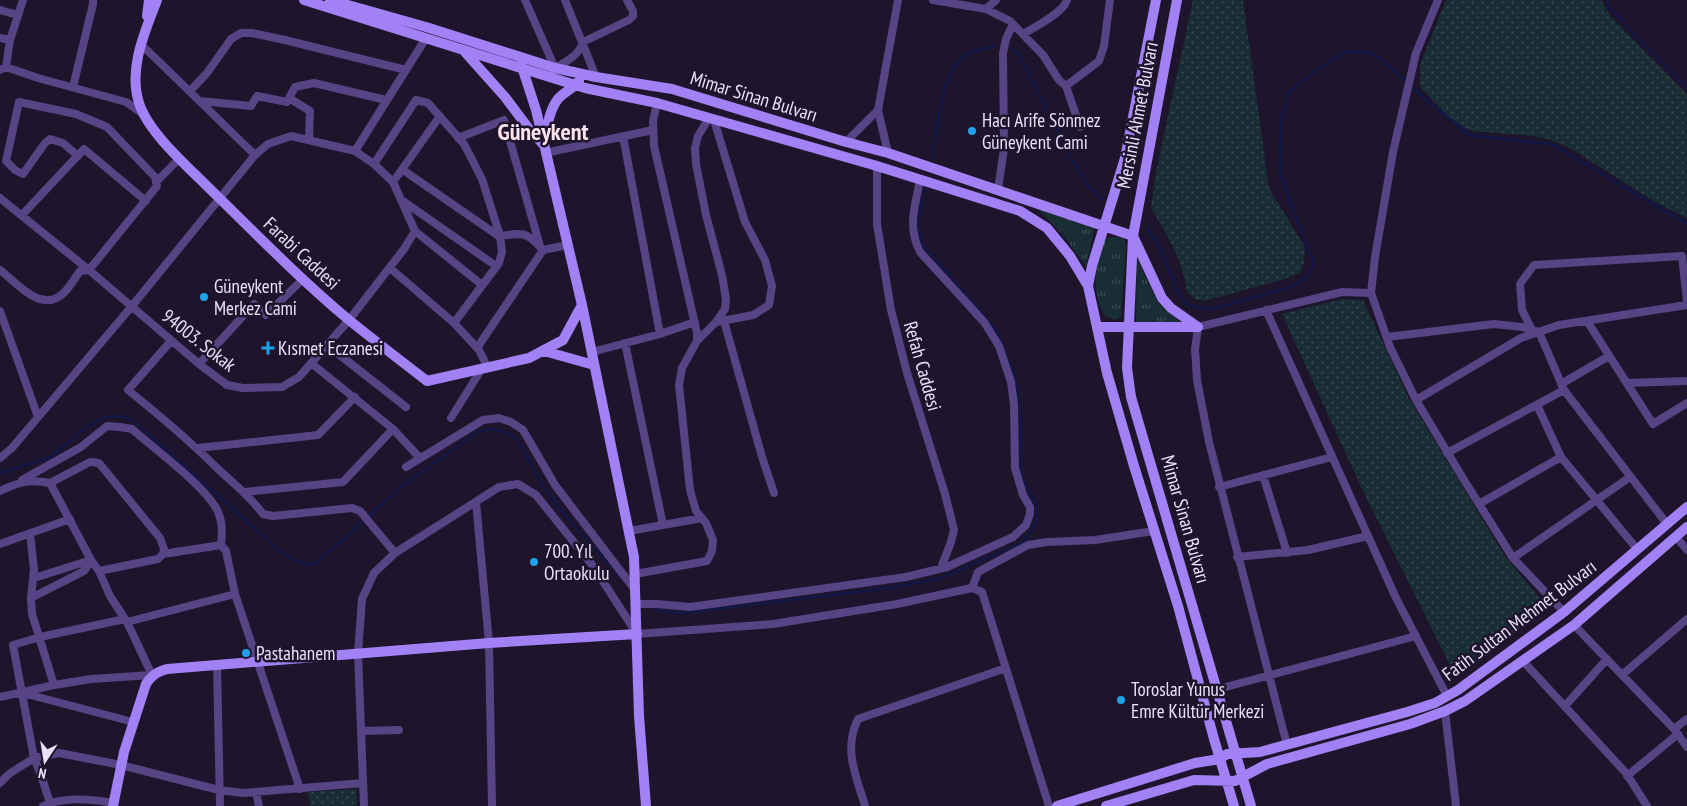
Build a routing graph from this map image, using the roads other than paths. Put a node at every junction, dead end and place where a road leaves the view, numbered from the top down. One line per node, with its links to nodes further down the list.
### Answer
1 (23, 0): 20 (street)
2 (93, 0): 40 (street)
3 (148, 0): 22 (street)
4 (157, 0): 22 (street)
5 (304, 0): 25 (street, Mimar Sinan Bulvarı)
6 (330, 0): 30 (street, Mimar Sinan Bulvarı)
7 (525, 0): 31 (street)
8 (565, 0): 27 (street)
9 (627, 0): 27 (street)
10 (898, 0): 46 (street)
11 (933, 0): 18 (street)
12 (996, 0): 18 (street)
13 (1067, 0): 23 (street)
14 (1110, 0): 39 (street)
15 (1156, 0): 74 (street, Mersinli Ahmet Bulvarı)
16 (1177, 0): 76 (street, Mersinli Ahmet Bulvarı)
17 (1438, 0): 87 (street)
18 (986, 9): 21 (street)
19 (0, 10): 20 (street)
20 (18, 15): 26 (street)
21 (1013, 24): 23 (street); 68 (street)
22 (145, 27): 28 (street, Farabi Caddesi)
23 (1023, 34): 39 (street)
24 (0, 38): 26 (street)
25 (426, 38): 29 (street, Mimar Sinan Bulvarı); 34 (street)
26 (10, 40): 32 (street)
27 (583, 42): 31 (street); 37 (street)
28 (140, 45): 41 (street); 47 (street, Farabi Caddesi)
29 (464, 51): 33 (street, Mimar Sinan Bulvarı); 56 (street)
30 (517, 56): 31 (street, Mimar Sinan Bulvarı); 33 (street)
31 (555, 68): 35 (street, Mimar Sinan Bulvarı); 36 (street)
32 (3, 69): 40 (street)
33 (522, 69): 36 (street, Mimar Sinan Bulvarı); 56 (street)
34 (406, 70): 41 (street); 43 (street)
35 (582, 75): 37 (street, Mimar Sinan Bulvarı); 38 (street)
36 (546, 76): 38 (street, Mimar Sinan Bulvarı)
37 (596, 77): 55 (street, Mimar Sinan Bulvarı)
38 (576, 85): 45 (street, Mimar Sinan Bulvarı); 56 (street)
39 (1066, 86): 50 (street)
40 (73, 87): 47 (street)
41 (190, 91): 44 (street)
42 (289, 98): 43 (street); 44 (street); 54 (street)
43 (386, 100): 57 (street)
44 (200, 101): 59 (street)
45 (657, 103): 49 (street, Mimar Sinan Bulvarı); 51 (street)
46 (878, 110): 55 (street); 58 (street)
47 (144, 114): 61 (street, Farabi Caddesi)
48 (440, 116): 53 (street); 62 (street); 64 (street)
49 (711, 119): 63 (street, Mimar Sinan Bulvarı); 97 (street); 97 (street)
50 (1080, 127)
51 (653, 130): 52 (street); 96 (street)
52 (622, 136): 56 (street); 103 (street)
53 (458, 138): 77 (street); 79 (street)
54 (309, 139): 57 (street); 59 (street)
55 (846, 142): 58 (street, Mimar Sinan Bulvarı)
56 (545, 149): 78 (street)
57 (355, 150): 62 (street)
58 (888, 152): 68 (street, Mimar Sinan Bulvarı)
59 (255, 155): 70 (street)
60 (78, 156): 66 (street); 72 (street); 73 (street)
61 (180, 159): 66 (street); 70 (street, Farabi Caddesi)
62 (374, 164): 67 (street)
63 (877, 166): 65 (street, Mimar Sinan Bulvarı); 167 (street, Refah Caddesi)
64 (403, 170): 67 (street); 77 (street)
65 (920, 180): 86 (street, Mimar Sinan Bulvarı); 167 (street)
66 (157, 181): 72 (street)
67 (394, 182): 71 (street)
68 (998, 189): 74 (street, Mimar Sinan Bulvarı)
69 (0, 198): 73 (street, 94003. Sokak)
70 (220, 199): 84 (street, Farabi Caddesi); 91 (street)
71 (402, 200): 75 (street); 80 (street)
72 (146, 201): 83 (street)
73 (22, 215): 83 (street, 94003. Sokak)
74 (1104, 226): 76 (street); 86 (street, Mimar Sinan Bulvarı)
75 (415, 231): 81 (street, 94003. Sokak); 85 (street)
76 (1133, 236): 100 (street); 101 (street, Mimar Sinan Bulvarı)
77 (500, 237): 79 (street); 80 (street)
78 (568, 245): 79 (street); 89 (street)
79 (541, 248): 109 (street)
80 (496, 266): 85 (street)
81 (390, 268): 94 (street, 94003. Sokak); 98 (street)
82 (0, 270): 83 (street)
83 (89, 270): 91 (street, 94003. Sokak)
84 (303, 279): 94 (street, Farabi Caddesi); 114 (street)
85 (482, 285): 98 (street)
86 (1088, 286): 99 (street, Mimar Sinan Bulvarı)
87 (1371, 293): 92 (street); 104 (street)
88 (1687, 301): 102 (street)
89 (582, 305): 110 (street, Farabi Caddesi); 111 (street)
90 (1687, 305): 95 (street)
91 (132, 306): 105 (street, 94003. Sokak); 125 (street)
92 (1266, 310): 100 (street); 131 (street)
93 (0, 311): 125 (street)
94 (350, 320): 108 (street, 94003. Sokak); 116 (street, Farabi Caddesi)
95 (1587, 321): 102 (street); 112 (street)
96 (694, 322): 103 (street); 106 (street)
97 (720, 322): 106 (street); 142 (street)
98 (454, 323): 109 (street)
99 (1097, 327): 101 (street); 153 (street, Mimar Sinan Bulvarı)
100 (1198, 327): 101 (street); 139 (street)
101 (1128, 328): 194 (street, Mimar Sinan Bulvarı)
102 (1535, 332): 104 (street); 119 (street); 121 (street)
103 (660, 334): 107 (street)
104 (1386, 338): 121 (street)
105 (171, 341): 114 (street, 94003. Sokak); 128 (street)
106 (697, 341): 147 (street)
107 (625, 343): 111 (street); 150 (street)
108 (327, 345): 113 (street, 94003. Sokak); 124 (street)
109 (477, 348): 116 (street)
110 (544, 351): 115 (street); 116 (street, Farabi Caddesi)
111 (592, 352): 115 (street)
112 (1609, 356): 118 (street); 119 (street)
113 (311, 363): 114 (street, 94003. Sokak); 120 (street)
114 (199, 364)
115 (594, 365): 152 (street)
116 (484, 369): 126 (street)
117 (1687, 381): 118 (street)
118 (1627, 383): 122 (street)
119 (1563, 387): 123 (street); 136 (street)
120 (355, 397): 127 (street); 128 (street)
121 (1416, 400): 129 (street)
122 (1687, 403)
123 (1537, 406): 129 (street); 133 (street)
124 (406, 407)
125 (38, 417): 132 (street)
126 (451, 418)
127 (393, 429): 130 (street); 141 (street)
128 (198, 448): 141 (street)
129 (1447, 453): 145 (street)
130 (418, 456)
131 (1332, 457): 135 (street); 155 (street)
132 (0, 458)
133 (1561, 458): 143 (street); 145 (street)
134 (406, 467): 172 (street)
135 (1264, 475): 139 (street); 161 (street)
136 (1630, 476): 143 (street); 149 (street)
137 (19, 482): 138 (street); 140 (street); 158 (street)
138 (50, 483): 148 (street); 163 (street)
139 (1219, 487): 164 (street)
140 (0, 491)
141 (246, 492): 162 (street)
142 (774, 493)
143 (1596, 500): 159 (street); 165 (street)
144 (476, 502): 162 (street); 180 (street); 183 (street)
145 (1479, 504): 165 (street)
146 (1687, 506): 149 (street, Fatih Sultan Mehmet Bulvarı)
147 (702, 518): 150 (street); 169 (street)
148 (70, 519): 154 (street); 166 (street)
149 (1667, 524): 159 (street, Fatih Sultan Mehmet Bulvarı)
150 (663, 525): 152 (street)
151 (1687, 527): 156 (street, Fatih Sultan Mehmet Bulvarı)
152 (629, 531): 169 (street)
153 (1154, 531): 171 (street); 209 (street, Mimar Sinan Bulvarı)
154 (30, 533): 157 (street); 170 (street)
155 (1368, 536): 161 (street); 181 (street)
156 (1676, 537): 160 (street); 179 (street, Fatih Sultan Mehmet Bulvarı)
157 (0, 544)
158 (221, 545): 163 (street); 173 (street)
159 (1637, 549): 176 (street, Fatih Sultan Mehmet Bulvarı)
160 (1687, 550)
161 (1286, 552): 164 (street)
162 (395, 553): 184 (street)
163 (163, 554): 168 (street)
164 (1237, 558): 192 (street)
165 (1513, 558): 176 (street)
166 (91, 560): 168 (street); 170 (street); 174 (street)
167 (941, 568): 175 (street)
168 (99, 571): 178 (street)
169 (635, 574): 172 (street)
170 (34, 578): 174 (street)
171 (972, 588): 180 (street); 189 (street)
172 (635, 590): 175 (street)
173 (235, 594): 178 (street); 187 (street)
174 (31, 598): 182 (street)
175 (635, 604): 180 (street)
176 (1564, 612): 196 (street, Fatih Sultan Mehmet Bulvarı)
177 (1687, 619): 191 (street)
178 (126, 621): 182 (street); 190 (street)
179 (1574, 625): 185 (street); 186 (street, Fatih Sultan Mehmet Bulvarı)
180 (637, 634): 183 (street); 225 (street)
181 (1416, 636): 192 (street); 196 (street)
182 (40, 637): 193 (street); 195 (street)
183 (489, 643): 184 (street); 224 (street)
184 (358, 653): 187 (street); 203 (street)
185 (1607, 659): 191 (street); 198 (street)
186 (1522, 660): 198 (street); 199 (street, Fatih Sultan Mehmet Bulvarı)
187 (256, 661): 188 (street); 216 (street)
188 (217, 665): 190 (street); 217 (street)
189 (1006, 668): 226 (street); 227 (street)
190 (152, 675): 193 (street); 201 (street)
191 (1622, 675): 204 (street)
192 (1268, 676): 194 (street); 205 (street)
193 (54, 685): 195 (street)
194 (1218, 689): 207 (street, Mimar Sinan Bulvarı)
195 (21, 692): 197 (street); 201 (street); 208 (street)
196 (1447, 696): 205 (street, Fatih Sultan Mehmet Bulvarı)
197 (0, 697)
198 (1565, 706): 212 (street)
199 (1445, 711): 211 (street, Fatih Sultan Mehmet Bulvarı); 232 (street)
200 (1687, 719): 204 (street)
201 (133, 722): 210 (street)
202 (399, 730): 203 (street)
203 (361, 731): 215 (street)
204 (1676, 732): 206 (street); 212 (street)
205 (1287, 745): 207 (street, Fatih Sultan Mehmet Bulvarı)
206 (1687, 747)
207 (1236, 754): 209 (street, Fatih Sultan Mehmet Bulvarı); 211 (street, Mimar Sinan Bulvarı)
208 (34, 758): 210 (street); 213 (street); 219 (street)
209 (1220, 759): 214 (street, Mimar Sinan Bulvarı); 228 (street)
210 (121, 765): 217 (street); 220 (street)
211 (1243, 776): 214 (street, Fatih Sultan Mehmet Bulvarı); 231 (street, Mimar Sinan Bulvarı)
212 (1627, 776): 233 (street)
213 (0, 782)
214 (1227, 782): 229 (street); 230 (street, Mimar Sinan Bulvarı)
215 (362, 783): 216 (street); 223 (street)
216 (300, 789): 218 (street)
217 (219, 790): 218 (street); 221 (street)
218 (256, 792): 222 (street)
219 (47, 804): 220 (street)
220 (113, 804)
221 (220, 806)
222 (259, 806)
223 (364, 806)
224 (492, 806)
225 (646, 806)
226 (865, 806)
227 (1049, 806)
228 (1057, 806)
229 (1106, 806)
230 (1234, 806)
231 (1251, 806)
232 (1456, 806)
233 (1647, 806)

